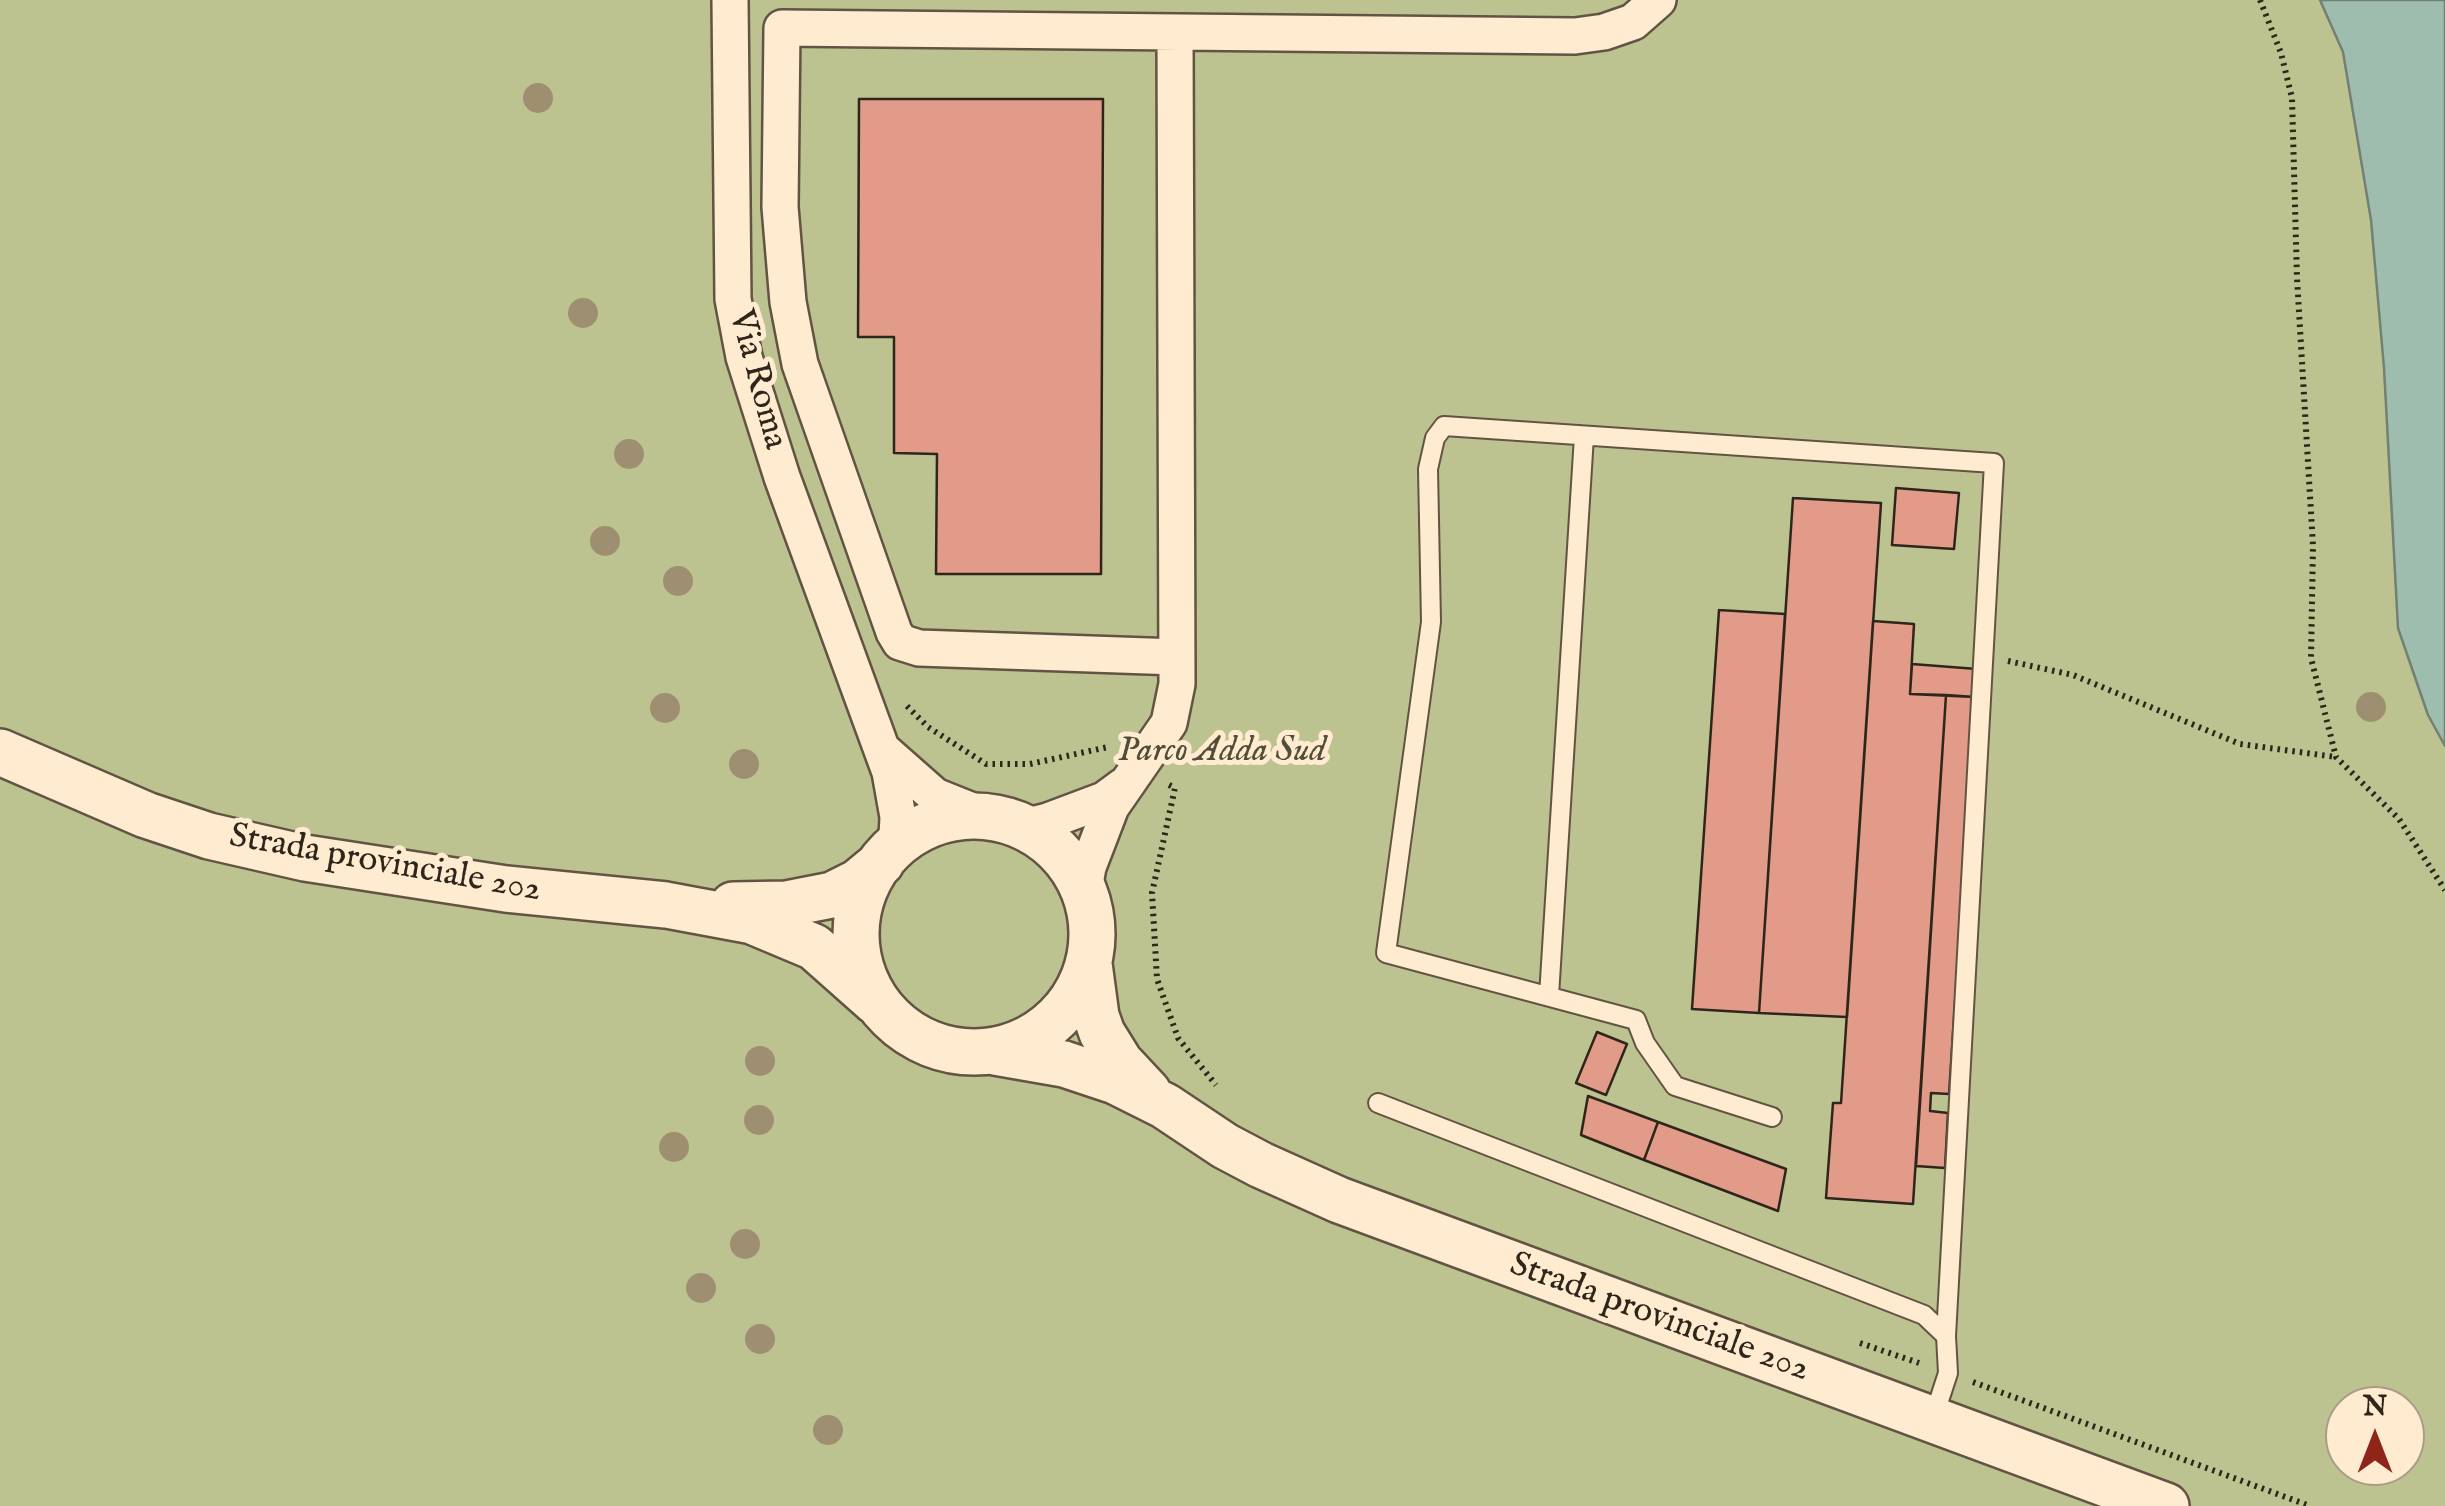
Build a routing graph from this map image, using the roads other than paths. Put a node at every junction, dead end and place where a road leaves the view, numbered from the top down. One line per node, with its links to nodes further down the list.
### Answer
1 (730, 0): 6 (street, Via Roma)
2 (1658, 0): 3 (street)
3 (1175, 32): 5 (street); 5 (street)
4 (1584, 436): 14 (lane); 14 (lane); 20 (lane)
5 (1177, 658): 8 (street)
6 (876, 743): 9 (street, Via Roma); 10 (street, Via Roma)
7 (0, 752): 12 (street, Strada provinciale 202)
8 (1131, 777): 9 (street); 11 (street)
9 (997, 819): 10 (street, Strada provinciale 202); 11 (street, Strada provinciale 202)
10 (885, 857): 12 (street, Strada provinciale 202); 15 (street, Strada provinciale 202)
11 (1087, 896): 13 (street, Strada provinciale 202)
12 (666, 905): 15 (street, Strada provinciale 202)
13 (1089, 964): 16 (street, Strada provinciale 202); 18 (street, Strada provinciale 202)
14 (1548, 996): 19 (lane)
15 (876, 1002): 16 (street, Strada provinciale 202)
16 (995, 1052): 18 (street, Strada provinciale 202)
17 (1378, 1103): 20 (lane)
18 (1165, 1106): 21 (street, Strada provinciale 202)
19 (1772, 1117)
20 (1946, 1336): 21 (lane)
21 (1932, 1420): 22 (street, Strada provinciale 202)
22 (2166, 1506)

